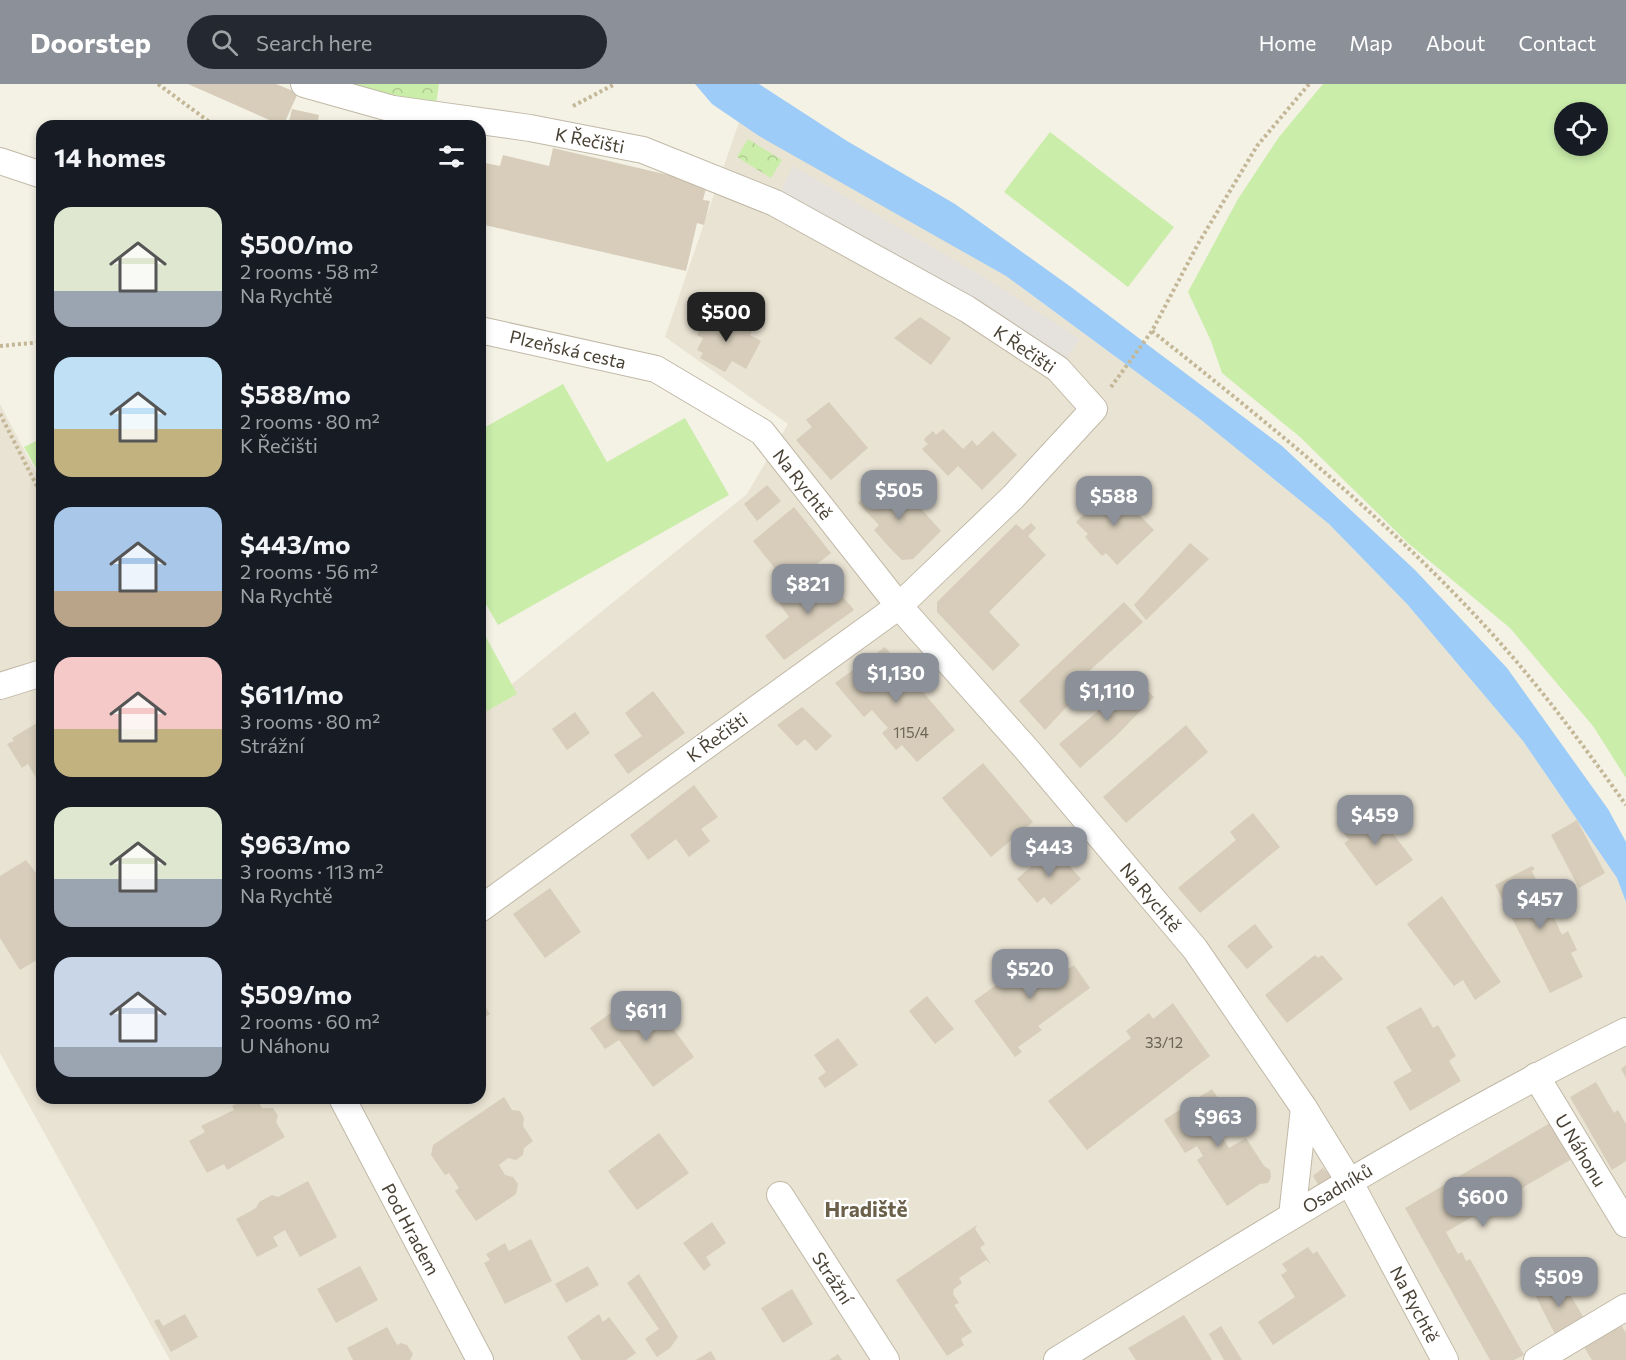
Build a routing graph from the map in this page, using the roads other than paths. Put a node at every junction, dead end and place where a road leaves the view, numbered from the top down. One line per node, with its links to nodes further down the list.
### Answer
1 (304, 84): 2 (street, K Řečišti)
2 (468, 120)
3 (486, 123): 8 (street, K Řečišti)
4 (0, 161): 5 (street)
5 (36, 173)
6 (486, 331): 7 (street, Plzeňská cesta)
7 (656, 369): 8 (street, Na Rychtě)
8 (899, 606): 11 (street, K Řečišti); 15 (street, Na Rychtě)
9 (36, 675): 10 (street)
10 (0, 686)
11 (486, 905)
12 (1626, 1031): 13 (street, Osadníků)
13 (1536, 1076): 16 (street, Osadníků); 19 (street, U Náhonu)
14 (345, 1104): 21 (street, Pod Hradem)
15 (1304, 1108): 16 (street, Na Rychtě); 18 (street)
16 (1349, 1181): 18 (street, Osadníků); 24 (street, Na Rychtě)
17 (780, 1195): 22 (street, Strážní)
18 (1292, 1216): 23 (street, Osadníků)
19 (1626, 1224)
20 (1626, 1307): 25 (street)
21 (480, 1360)
22 (886, 1360)
23 (1057, 1360)
24 (1445, 1360)
25 (1536, 1360)

